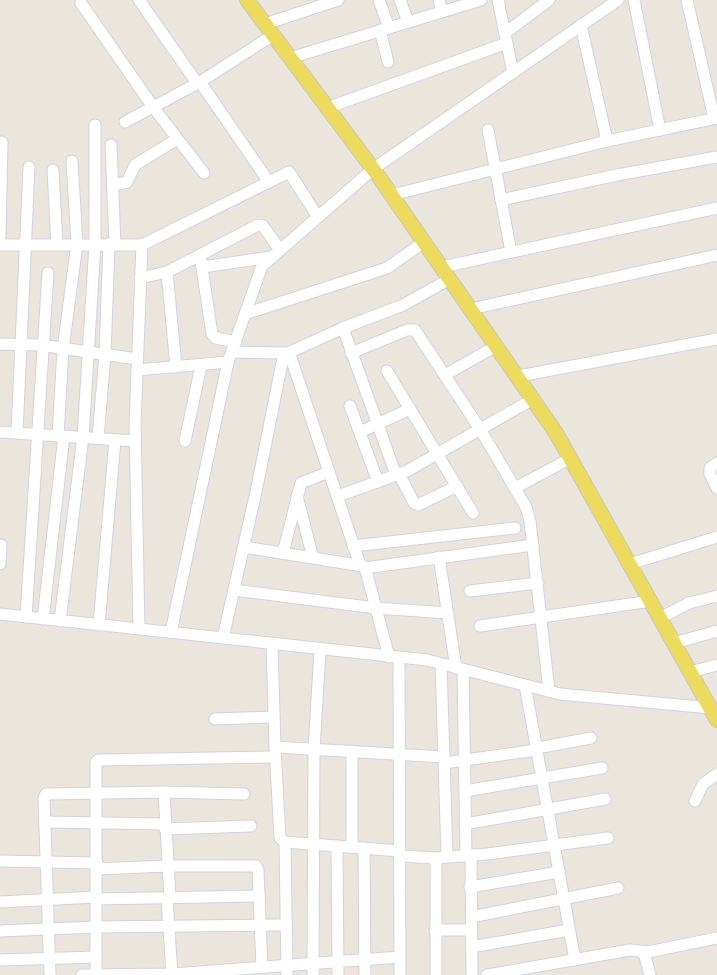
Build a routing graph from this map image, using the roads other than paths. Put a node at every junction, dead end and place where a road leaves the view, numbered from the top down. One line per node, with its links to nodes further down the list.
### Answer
1 (139, 0): 23 (street)
2 (247, 0): 18 (main road)
3 (338, 0): 18 (street)
4 (378, 0): 17 (street)
5 (400, 0): 15 (street)
6 (439, 0): 14 (street)
7 (479, 0): 14 (street)
8 (498, 0): 19 (street)
9 (549, 0): 19 (street)
10 (618, 0): 16 (street)
11 (634, 0): 30 (street)
12 (687, 0): 26 (street)
13 (81, 3): 24 (street)
14 (442, 12): 15 (street)
15 (408, 22): 17 (street)
16 (581, 25): 22 (street); 32 (street)
17 (384, 29): 20 (street); 21 (street)
18 (269, 30): 20 (main road); 23 (street)
19 (506, 38): 22 (street); 25 (street)
20 (290, 58): 25 (main road)
21 (388, 62)
22 (513, 73): 38 (street)
23 (199, 82): 24 (street); 42 (street)
24 (153, 107): 27 (street); 31 (street)
25 (327, 108): 38 (main road)
26 (716, 118): 30 (street)
27 (125, 122)
28 (95, 125): 53 (street)
29 (488, 130): 40 (street)
30 (660, 130): 32 (street)
31 (177, 139): 41 (street); 43 (street)
32 (607, 141): 40 (street)
33 (2, 142): 48 (street)
34 (111, 146): 43 (street)
35 (717, 157): 45 (street)
36 (72, 160): 52 (street)
37 (29, 167): 50 (street)
38 (373, 169): 44 (main road); 47 (street)
39 (53, 170): 51 (street)
40 (496, 170): 44 (street); 45 (street)
41 (204, 173)
42 (268, 182): 47 (street); 56 (street)
43 (113, 185): 54 (street)
44 (392, 195): 49 (main road)
45 (501, 200): 57 (street)
46 (717, 208): 57 (street)
47 (318, 217): 58 (street)
48 (0, 237)
49 (424, 242): 62 (main road); 68 (street)
50 (25, 244): 51 (street); 55 (street); 72 (street)
51 (57, 244): 52 (street)
52 (77, 244): 53 (street); 75 (street)
53 (95, 244): 54 (street); 76 (street)
54 (112, 244): 56 (street); 80 (street)
55 (0, 245)
56 (142, 245): 65 (street)
57 (511, 252): 62 (street)
58 (276, 253): 59 (street); 61 (street); 68 (street)
59 (200, 255): 61 (street); 63 (street)
60 (717, 255): 67 (street)
61 (202, 267): 77 (street)
62 (442, 267): 66 (main road)
63 (167, 272): 65 (street); 83 (street)
64 (48, 273): 73 (street)
65 (140, 278): 81 (street)
66 (450, 279): 67 (main road); 69 (street)
67 (471, 309): 74 (main road)
68 (245, 314): 77 (street)
69 (342, 328): 78 (street); 79 (street)
70 (717, 339): 86 (street)
71 (0, 344): 72 (street)
72 (20, 345): 73 (street); 94 (street)
73 (42, 346): 75 (street); 95 (street)
74 (496, 346): 85 (street); 86 (main road)
75 (63, 349): 76 (street); 96 (street)
76 (87, 352): 80 (street); 97 (street)
77 (232, 352): 79 (street); 82 (street); 143 (street)
78 (351, 352): 85 (street); 90 (street)
79 (286, 353): 105 (street); 119 (street)
80 (105, 355): 81 (street); 98 (street)
81 (137, 365): 83 (street); 100 (street)
82 (201, 366): 83 (street); 101 (street)
83 (176, 368)
84 (387, 371): 89 (street)
85 (445, 375): 91 (street)
86 (519, 376): 87 (main road)
87 (533, 399): 91 (street); 103 (main road)
88 (350, 406): 93 (street)
89 (410, 409): 90 (street); 102 (street)
90 (378, 424): 93 (street); 106 (street)
91 (480, 429): 102 (street); 109 (street)
92 (0, 432): 94 (street)
93 (360, 432): 107 (street)
94 (17, 433): 95 (street)
95 (39, 434): 96 (street); 135 (street)
96 (61, 436): 97 (street); 137 (street)
97 (83, 437): 98 (street); 138 (street)
98 (98, 438): 99 (street)
99 (115, 440): 100 (street); 139 (street)
100 (135, 441): 141 (street)
101 (185, 441)
102 (438, 453): 106 (street); 108 (street)
103 (570, 458): 109 (street); 124 (main road)
104 (717, 463): 110 (street)
105 (329, 472): 111 (street); 112 (street)
106 (397, 475): 107 (street); 108 (street)
107 (378, 482): 112 (street)
108 (457, 486): 113 (street)
109 (514, 488): 117 (street)
110 (717, 488)
111 (297, 494): 120 (street); 122 (street)
112 (338, 496): 118 (street)
113 (473, 513)
114 (515, 528): 118 (street)
115 (717, 538): 124 (street)
116 (1, 545): 123 (street)
117 (533, 545): 121 (street); 126 (street)
118 (353, 546): 125 (street)
119 (244, 547): 120 (street); 127 (street)
120 (283, 553): 122 (street)
121 (440, 557): 125 (street); 132 (street)
122 (313, 558): 125 (street)
123 (0, 564)
124 (630, 564): 130 (main road)
125 (362, 566): 131 (street)
126 (538, 583): 128 (street); 134 (street)
127 (234, 590): 131 (street); 144 (street)
128 (470, 591)
129 (717, 596): 136 (street)
130 (651, 601): 134 (street); 136 (main road)
131 (376, 608): 132 (street); 148 (street)
132 (448, 613): 151 (street)
133 (0, 614): 135 (street)
134 (542, 616): 140 (street); 154 (street)
135 (26, 617): 137 (street)
136 (660, 618): 145 (main road)
137 (43, 619): 138 (street)
138 (60, 621): 139 (street)
139 (100, 624): 141 (street)
140 (480, 626)
141 (139, 628): 143 (street)
142 (717, 631): 145 (street)
143 (171, 632): 144 (street)
144 (223, 638): 146 (street)
145 (674, 643): 152 (main road)
146 (272, 644): 147 (street); 156 (street)
147 (320, 650): 148 (street); 159 (street)
148 (394, 657): 149 (street); 163 (street)
149 (441, 664): 151 (street); 164 (street)
150 (717, 665): 152 (street)
151 (460, 669): 153 (street); 165 (street)
152 (690, 672): 155 (main road)
153 (525, 685): 154 (street); 160 (street)
154 (549, 691): 155 (street)
155 (714, 714)
156 (274, 717): 157 (street); 162 (street)
157 (215, 719)
158 (591, 738): 160 (street)
159 (314, 749): 161 (street); 162 (street); 183 (street)
160 (537, 749): 165 (street); 168 (street)
161 (352, 751): 163 (street); 186 (street)
162 (275, 752): 170 (street); 182 (street)
163 (400, 754): 164 (street); 188 (street)
164 (444, 760): 165 (street); 190 (street)
165 (464, 761): 169 (street)
166 (602, 768): 168 (street)
167 (717, 774): 174 (street)
168 (542, 778): 169 (street); 175 (street)
169 (465, 791): 178 (street)
170 (97, 792): 171 (street); 176 (street); 177 (street)
171 (164, 792): 172 (street); 179 (street)
172 (244, 794)
173 (605, 799): 175 (street)
174 (695, 802)
175 (548, 810): 178 (street); 184 (street)
176 (45, 822): 177 (street); 192 (street)
177 (97, 823): 179 (street); 193 (street)
178 (465, 824): 189 (street)
179 (165, 826): 180 (street); 194 (street)
180 (251, 826)
181 (608, 838): 184 (street)
182 (285, 842): 183 (street); 205 (street)
183 (313, 844): 185 (street); 226 (street)
184 (554, 845): 189 (street); 195 (street)
185 (337, 846): 186 (street); 223 (street)
186 (352, 847): 187 (street)
187 (364, 848): 188 (street); 220 (street)
188 (400, 853): 190 (street); 218 (street)
189 (469, 855): 190 (street); 196 (street)
190 (442, 857): 210 (street)
191 (0, 861): 192 (street)
192 (46, 862): 193 (street); 199 (street)
193 (96, 866): 194 (street); 200 (street)
194 (167, 866): 198 (street); 201 (street)
195 (559, 872): 196 (street); 202 (street)
196 (470, 887): 204 (street)
197 (618, 888): 202 (street)
198 (259, 896): 201 (street); 206 (street)
199 (47, 898): 200 (street); 203 (street); 209 (street)
200 (96, 898): 201 (street); 207 (street)
201 (168, 898): 208 (street)
202 (564, 899): 204 (street); 212 (street)
203 (0, 902)
204 (471, 918): 211 (street)
205 (286, 925): 206 (street); 225 (street)
206 (261, 926): 208 (street); 224 (street)
207 (96, 927): 208 (street); 209 (street); 217 (street)
208 (169, 927): 227 (street)
209 (48, 930): 213 (street); 219 (street)
210 (435, 930): 211 (street); 234 (street)
211 (471, 930): 215 (street)
212 (570, 930): 215 (street); 222 (street)
213 (0, 931)
214 (717, 938): 216 (street)
215 (471, 947): 235 (street)
216 (644, 953): 222 (street); 237 (street)
217 (96, 957): 219 (street); 230 (street)
218 (400, 958): 220 (street); 233 (street)
219 (49, 959): 221 (street); 228 (street)
220 (365, 959): 223 (street); 232 (street)
221 (0, 960)
222 (574, 960): 236 (street)
223 (338, 962): 226 (street); 231 (street)
224 (262, 968): 225 (street); 227 (street)
225 (286, 970): 226 (street)
226 (313, 970)
227 (172, 974): 230 (street)
228 (50, 975)
229 (82, 975): 230 (street)
230 (96, 975)
231 (338, 975)
232 (365, 975)
233 (400, 975)
234 (436, 975)
235 (472, 975)
236 (487, 975)
237 (650, 975)

